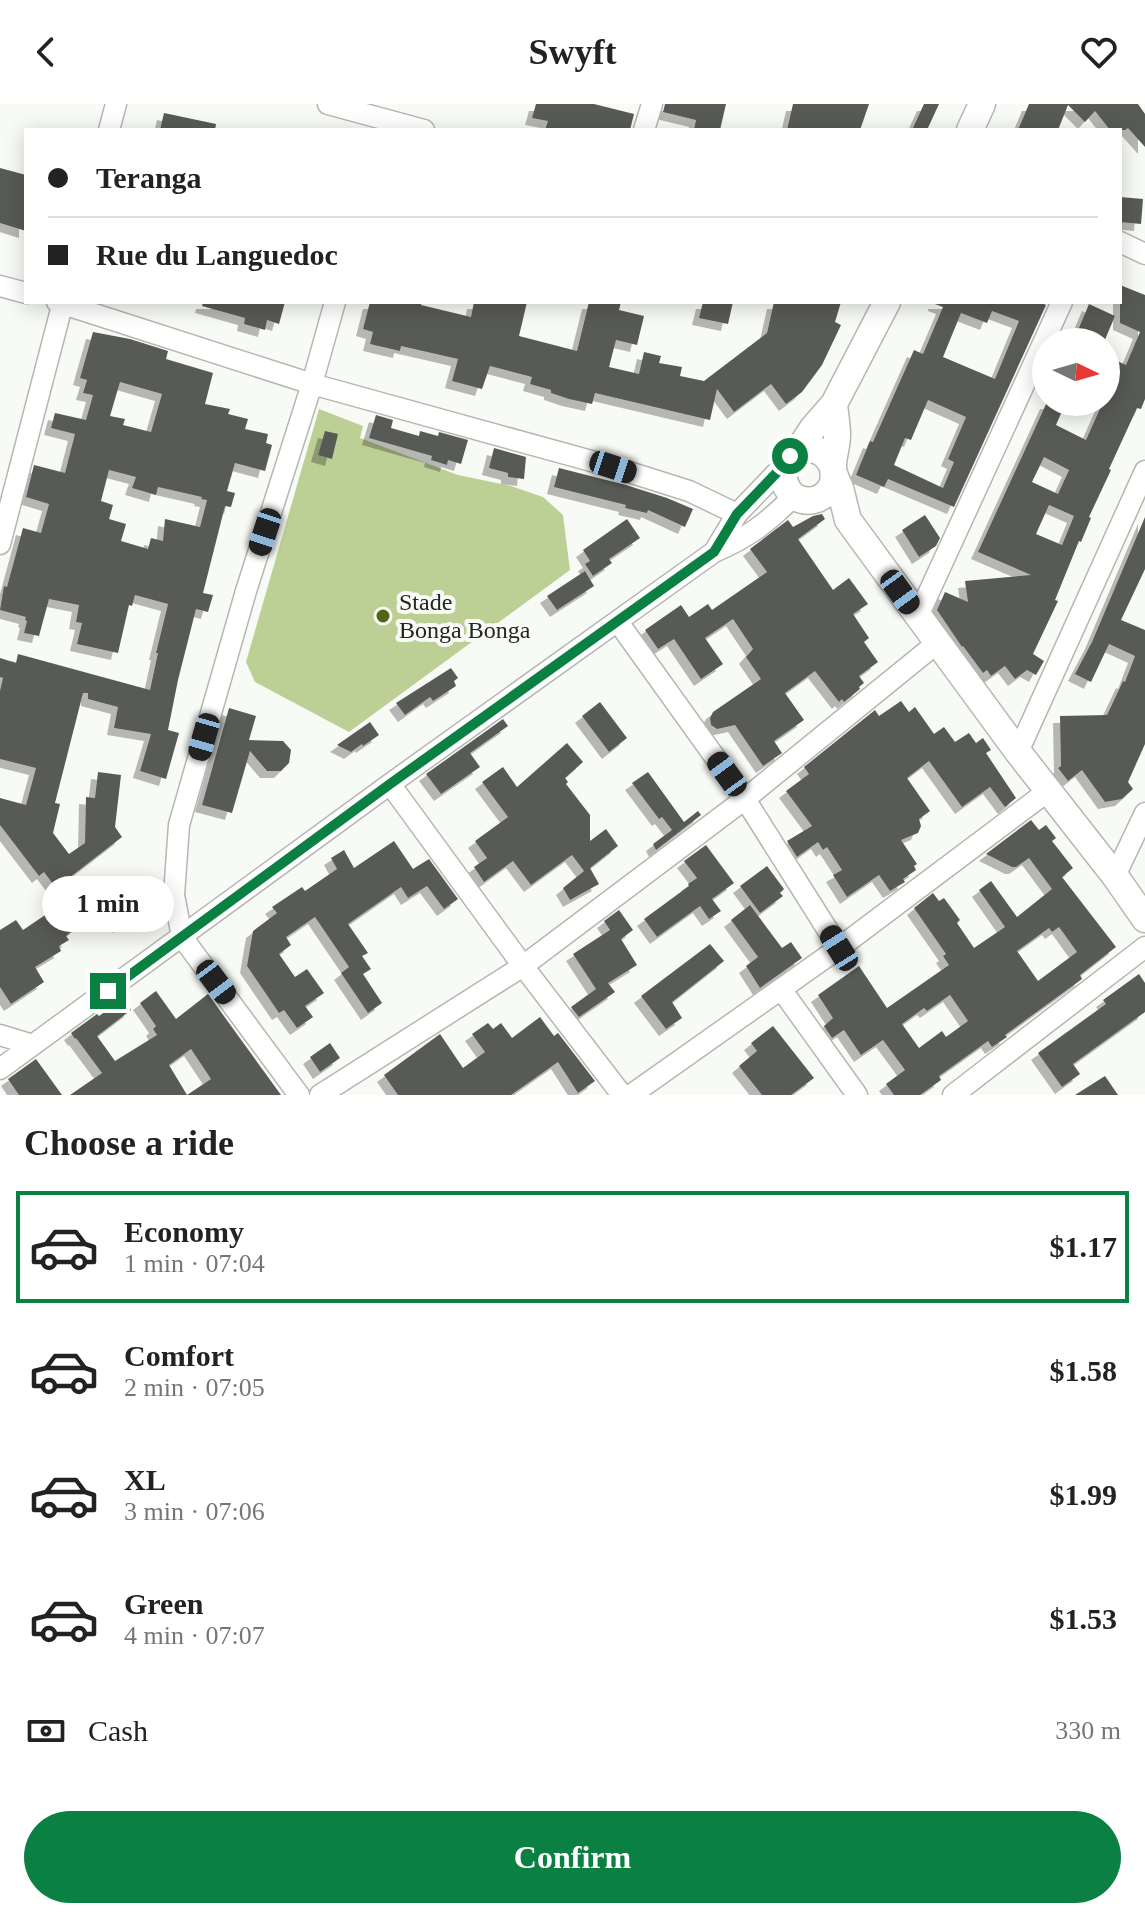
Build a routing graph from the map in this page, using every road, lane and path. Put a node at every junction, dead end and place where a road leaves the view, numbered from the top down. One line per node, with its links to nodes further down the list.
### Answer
1 (116, 104): 6 (street)
2 (328, 104): 5 (street)
3 (652, 104): 8 (street)
4 (982, 104): 9 (main road)
5 (387, 118): 7 (street)
6 (110, 128)
7 (418, 128)
8 (645, 128)
9 (971, 128)
10 (1122, 243): 11 (street)
11 (1145, 254)
12 (0, 286): 13 (street)
13 (24, 292)
14 (60, 304): 27 (street)
15 (67, 304): 19 (street)
16 (334, 304): 19 (street)
17 (886, 304): 20 (main road)
18 (1061, 304): 29 (street)
19 (312, 384): 25 (street); 39 (street)
20 (834, 404): 21 (main road); 22 (main road)
21 (792, 458): 22 (main road); 24 (main road); 25 (street)
22 (834, 470): 24 (main road); 26 (main road)
23 (1145, 471): 32 (street)
24 (802, 498): 26 (main road); 28 (street)
25 (737, 514): 28 (street)
26 (848, 520): 29 (main road)
27 (0, 544)
28 (714, 552): 30 (street)
29 (918, 616): 31 (main road)
30 (618, 622): 33 (street); 35 (street)
31 (937, 643): 32 (main road); 35 (street)
32 (1018, 752): 34 (main road)
33 (390, 784): 39 (street); 42 (street)
34 (1048, 791): 37 (main road); 41 (street)
35 (745, 799): 41 (street); 42 (street)
36 (1145, 813): 37 (street)
37 (1115, 876): 38 (main road)
38 (1145, 919)
39 (182, 937): 45 (street); 47 (street)
40 (1145, 947): 52 (street)
41 (839, 948): 43 (street)
42 (523, 966): 48 (street); 49 (street)
43 (781, 989): 50 (street); 51 (street)
44 (0, 1035): 45 (street)
45 (33, 1045): 46 (street)
46 (0, 1069)
47 (299, 1095)
48 (320, 1095)
49 (622, 1095)
50 (631, 1095)
51 (857, 1095)
52 (953, 1095)

